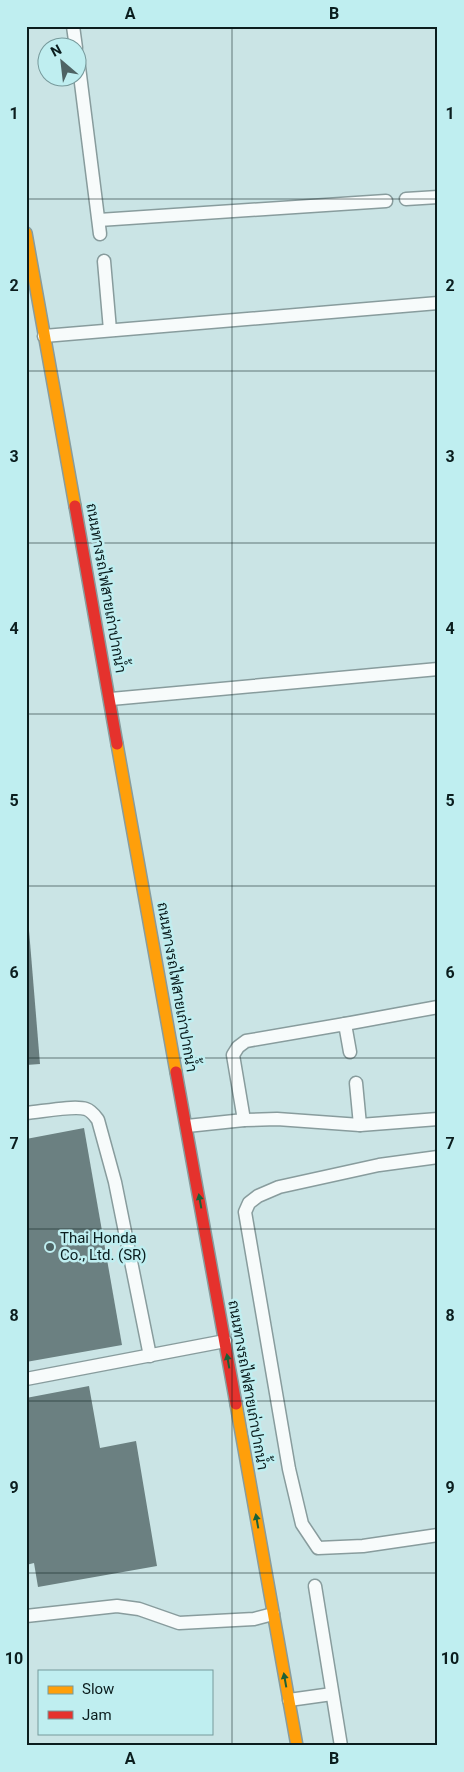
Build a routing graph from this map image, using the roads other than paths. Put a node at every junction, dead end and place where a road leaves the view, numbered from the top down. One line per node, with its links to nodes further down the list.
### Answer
1 (82, 88): 5 (lane)
2 (438, 197): 3 (lane)
3 (406, 199)
4 (386, 201): 5 (lane)
5 (99, 220): 7 (lane)
6 (26, 233): 11 (main road, ถนนทางรถไฟสายเก่าปากน้ำ)
7 (100, 234)
8 (104, 261): 10 (lane)
9 (438, 303): 10 (lane)
10 (110, 330): 11 (lane)
11 (44, 336): 13 (main road, ถนนทางรถไฟสายเก่าปากน้ำ)
12 (438, 669): 13 (lane)
13 (110, 699): 22 (main road, ถนนทางรถไฟสายเก่าปากน้ำ)
14 (438, 1007): 15 (lane)
15 (345, 1024): 16 (lane); 20 (lane)
16 (350, 1052)
17 (356, 1083): 21 (lane)
18 (26, 1113): 25 (lane)
19 (438, 1119): 21 (lane)
20 (244, 1120): 21 (lane); 22 (lane)
21 (360, 1125)
22 (187, 1126): 24 (main road, ถนนทางรถไฟสายเก่าปากน้ำ, one-way to 22)
23 (438, 1157): 27 (lane)
24 (225, 1341): 25 (lane); 29 (main road, ถนนทางรถไฟสายเก่าปากน้ำ, one-way to 24)
25 (150, 1356): 26 (lane)
26 (26, 1379)
27 (438, 1535)
28 (315, 1586): 31 (lane)
29 (273, 1614): 30 (lane); 32 (main road, ถนนทางรถไฟสายเก่าปากน้ำ, one-way to 29)
30 (26, 1616)
31 (332, 1694): 32 (lane); 34 (lane)
32 (289, 1700): 33 (main road, ถนนทางรถไฟสายเก่าปากน้ำ)
33 (296, 1746)
34 (341, 1746)

